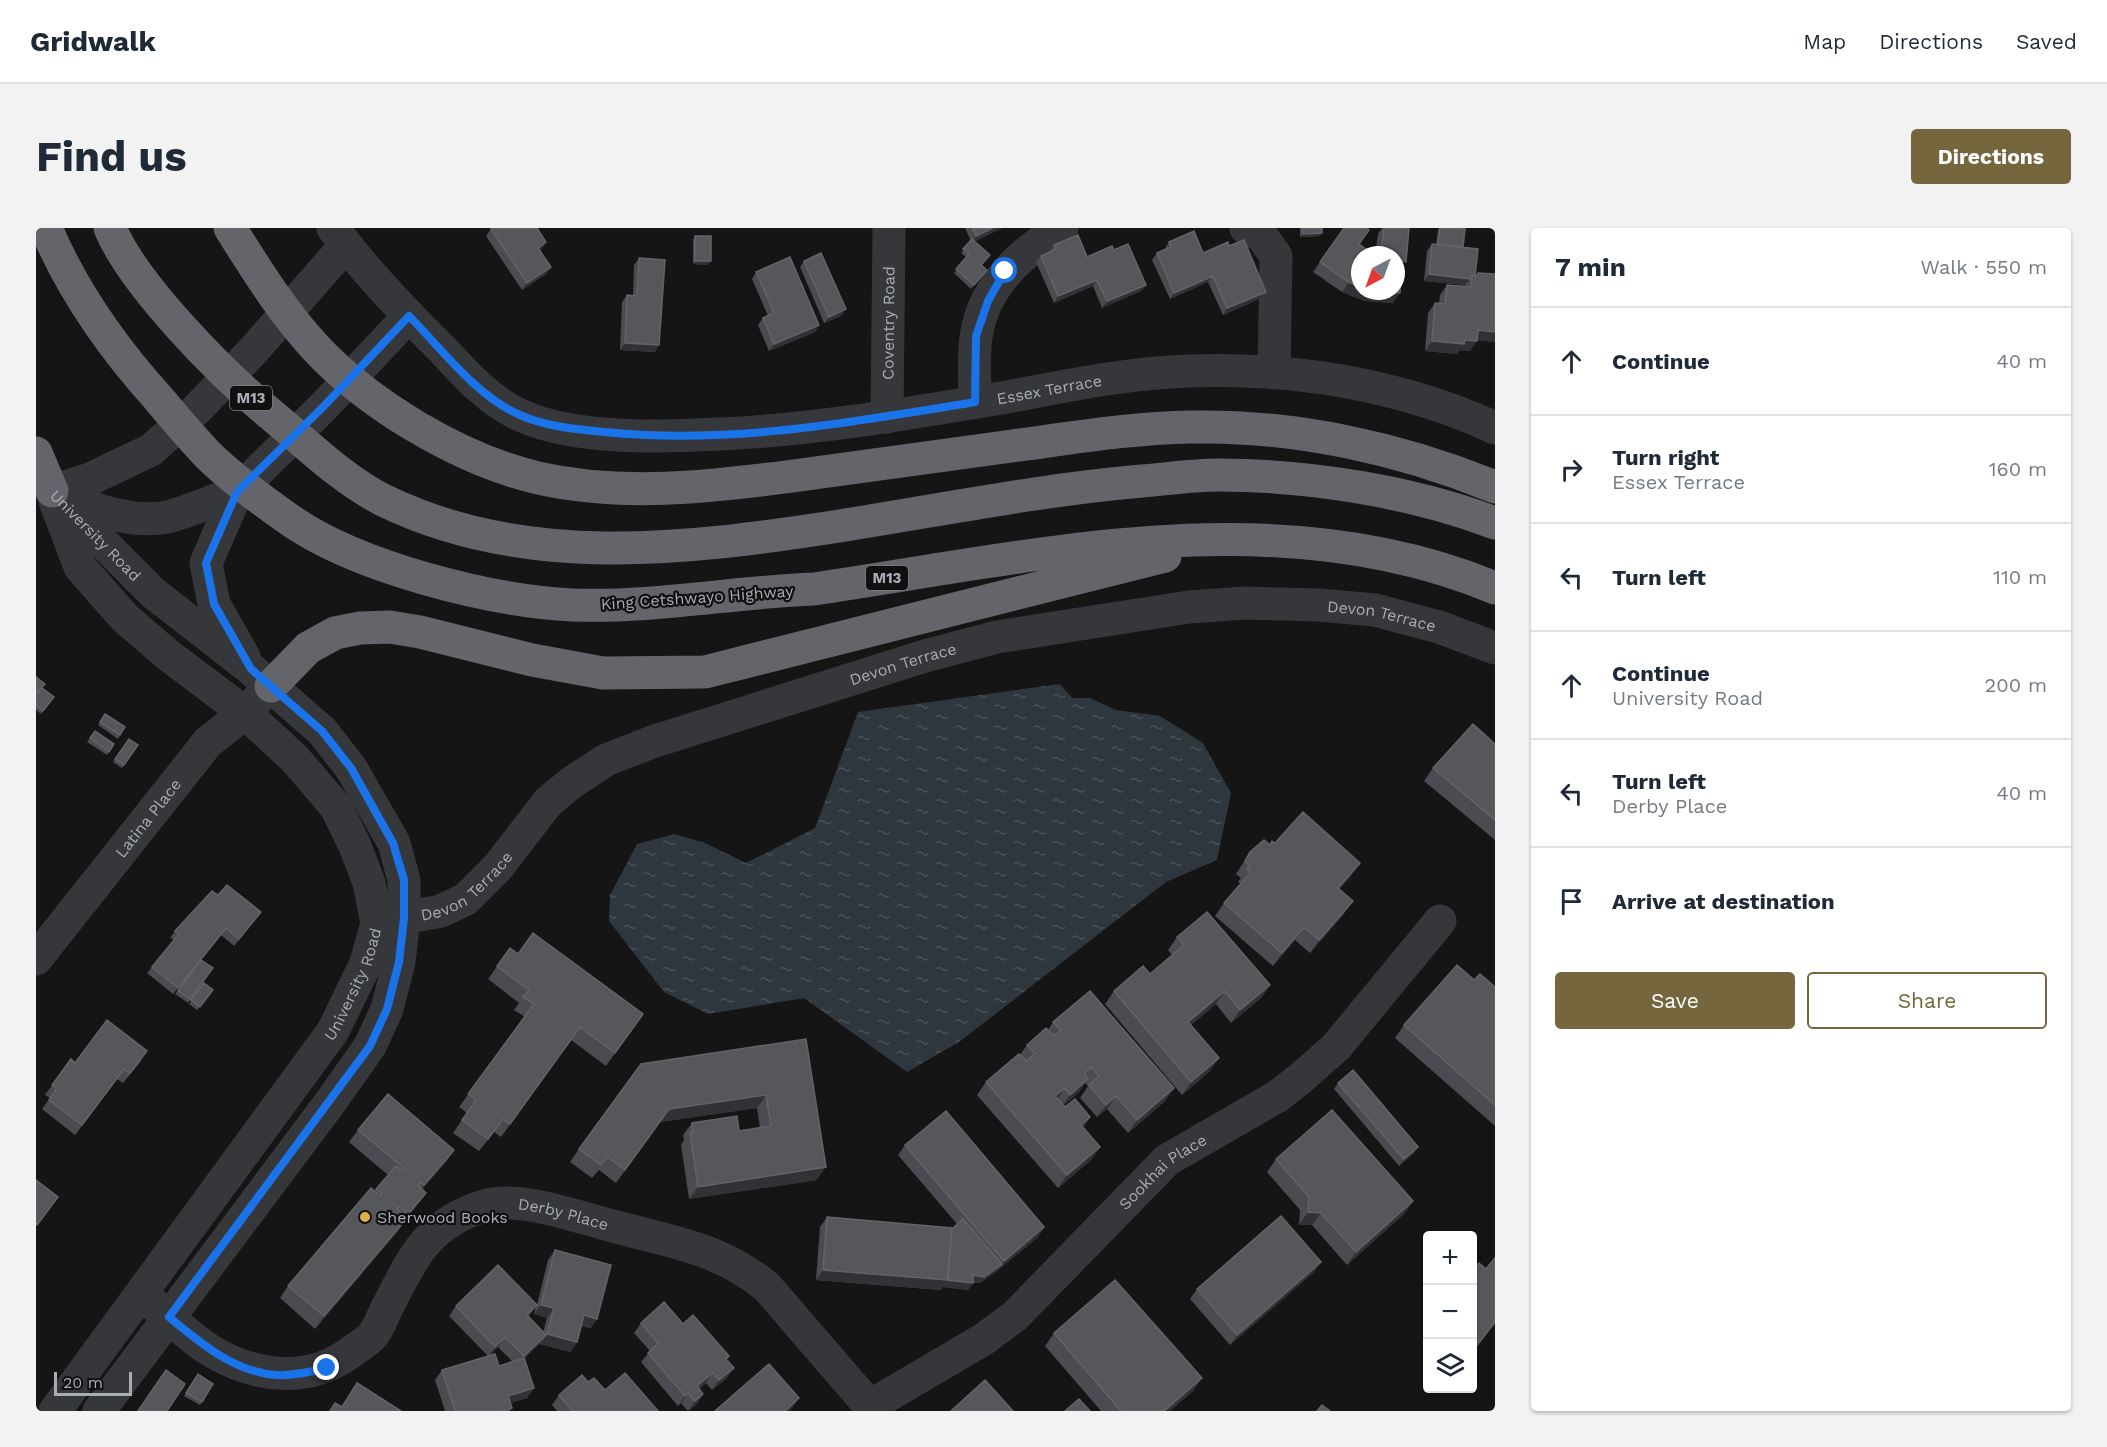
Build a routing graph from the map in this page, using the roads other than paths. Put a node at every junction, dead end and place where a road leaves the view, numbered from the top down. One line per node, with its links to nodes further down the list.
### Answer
1 (46, 228): 20 (highway, King Cetshwayo Highway / M13)
2 (110, 228): 19 (highway, M13)
3 (230, 228): 8 (highway)
4 (889, 228): 13 (street, Coventry Road)
5 (1062, 228): 12 (street)
6 (1246, 228): 10 (street)
7 (340, 236): 8 (street); 9 (street, Essex Terrace)
8 (285, 312): 11 (highway); 16 (street)
9 (409, 316): 11 (street); 13 (street, Essex Terrace)
10 (1274, 373): 12 (street, Essex Terrace); 14 (street, Essex Terrace)
11 (350, 378): 17 (highway); 18 (street)
12 (975, 402): 13 (street, Essex Terrace)
13 (887, 417)
14 (1495, 428)
15 (36, 453): 16 (highway)
16 (41, 480): 18 (street); 23 (street, University Road); 24 (street, University Road)
17 (1495, 487)
18 (237, 492): 23 (street)
19 (1495, 523)
20 (1234, 539): 21 (highway, King Cetshwayo Highway / M13); 23 (highway)
21 (1495, 588)
22 (1495, 648): 25 (street, Devon Terrace)
23 (261, 677): 24 (street, Latina Place); 25 (street, University Road)
24 (245, 713): 25 (street, University Road); 27 (street, Latina Place)
25 (391, 920): 28 (street, University Road); 29 (street, University Road)
26 (1440, 921): 30 (street, Sookhai Place)
27 (36, 959)
28 (141, 1294): 29 (street, Derby Place); 31 (street, University Road)
29 (169, 1317): 30 (street, Derby Place); 32 (street, University Road)
30 (872, 1409)
31 (55, 1411)
32 (99, 1411)

